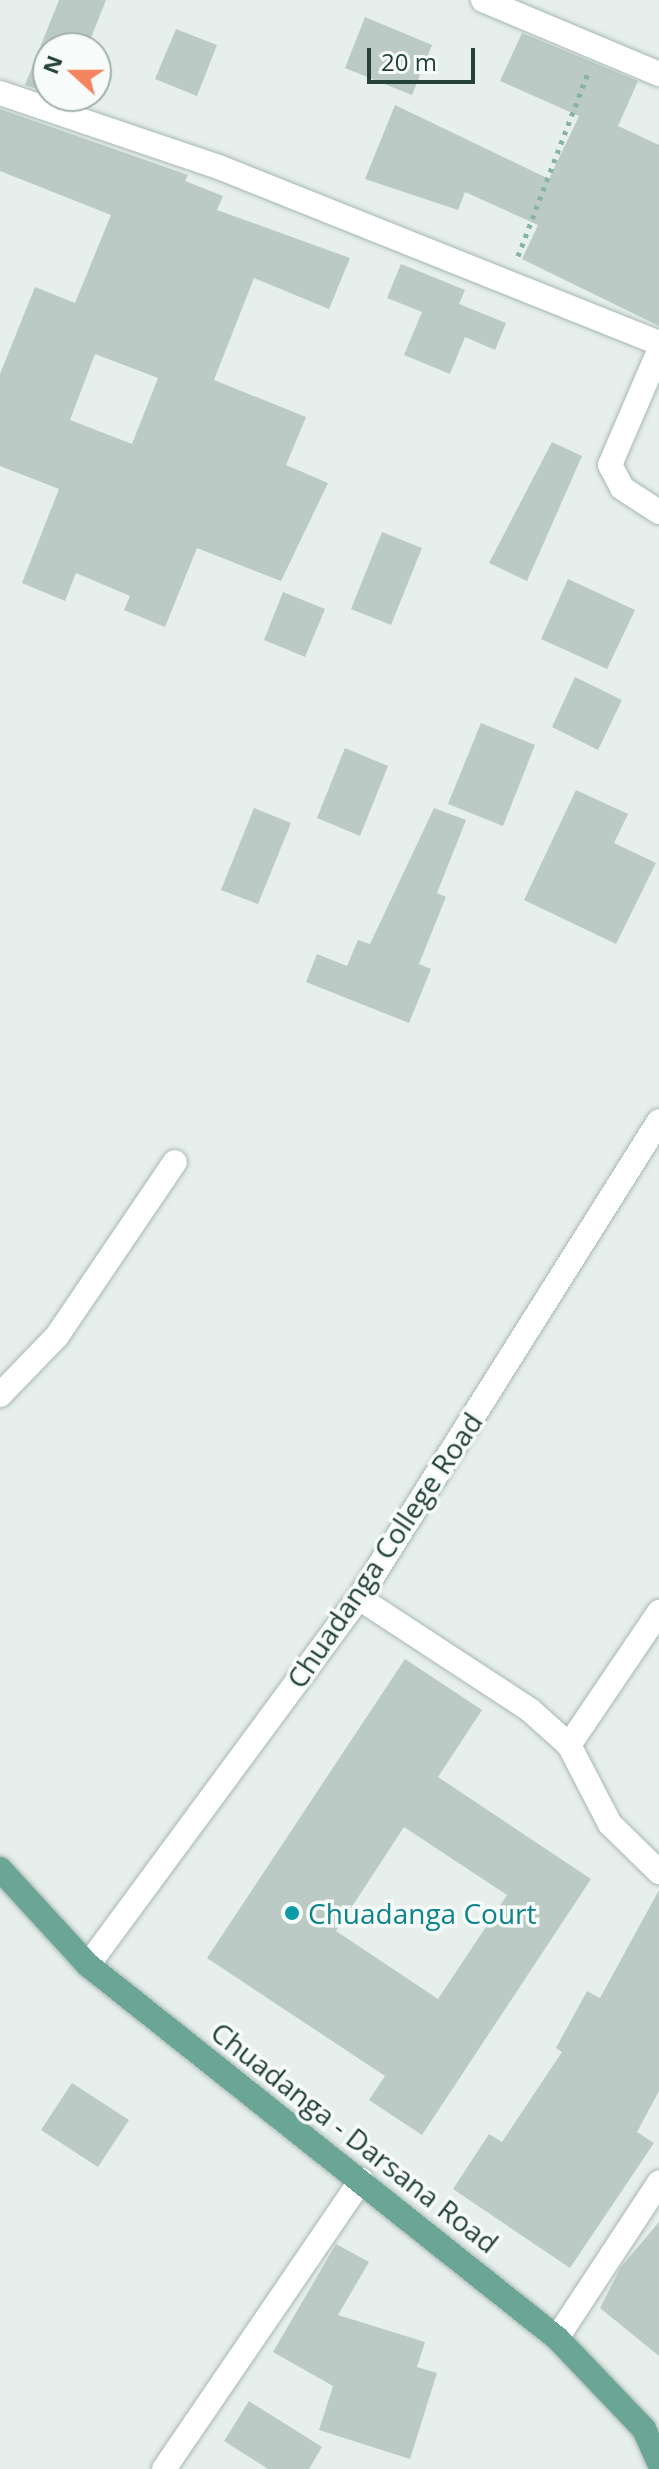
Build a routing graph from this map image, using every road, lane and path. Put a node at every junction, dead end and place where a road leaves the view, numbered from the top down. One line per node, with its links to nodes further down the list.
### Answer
1 (483, 0): 2 (street)
2 (597, 48): 3 (street); 5 (path)
3 (659, 74)
4 (0, 93): 5 (street)
5 (508, 282): 6 (street)
6 (659, 343)
7 (659, 351): 8 (street)
8 (659, 512)
9 (659, 1121): 12 (street, Chuadanga College Road)
10 (175, 1162): 11 (street)
11 (0, 1395)
12 (359, 1598): 14 (street); 17 (street, Chuadanga College Road)
13 (659, 1612): 14 (street)
14 (569, 1745): 16 (street)
15 (0, 1869): 17 (main road, Chuadanga - Darsana Road)
16 (659, 1872)
17 (88, 1965): 18 (main road, Chuadanga - Darsana Road)
18 (361, 2180): 20 (main road, Chuadanga - Darsana Road); 22 (street)
19 (659, 2183): 20 (street)
20 (557, 2338): 21 (main road, Chuadanga - Darsana Road)
21 (659, 2463)
22 (164, 2469)

